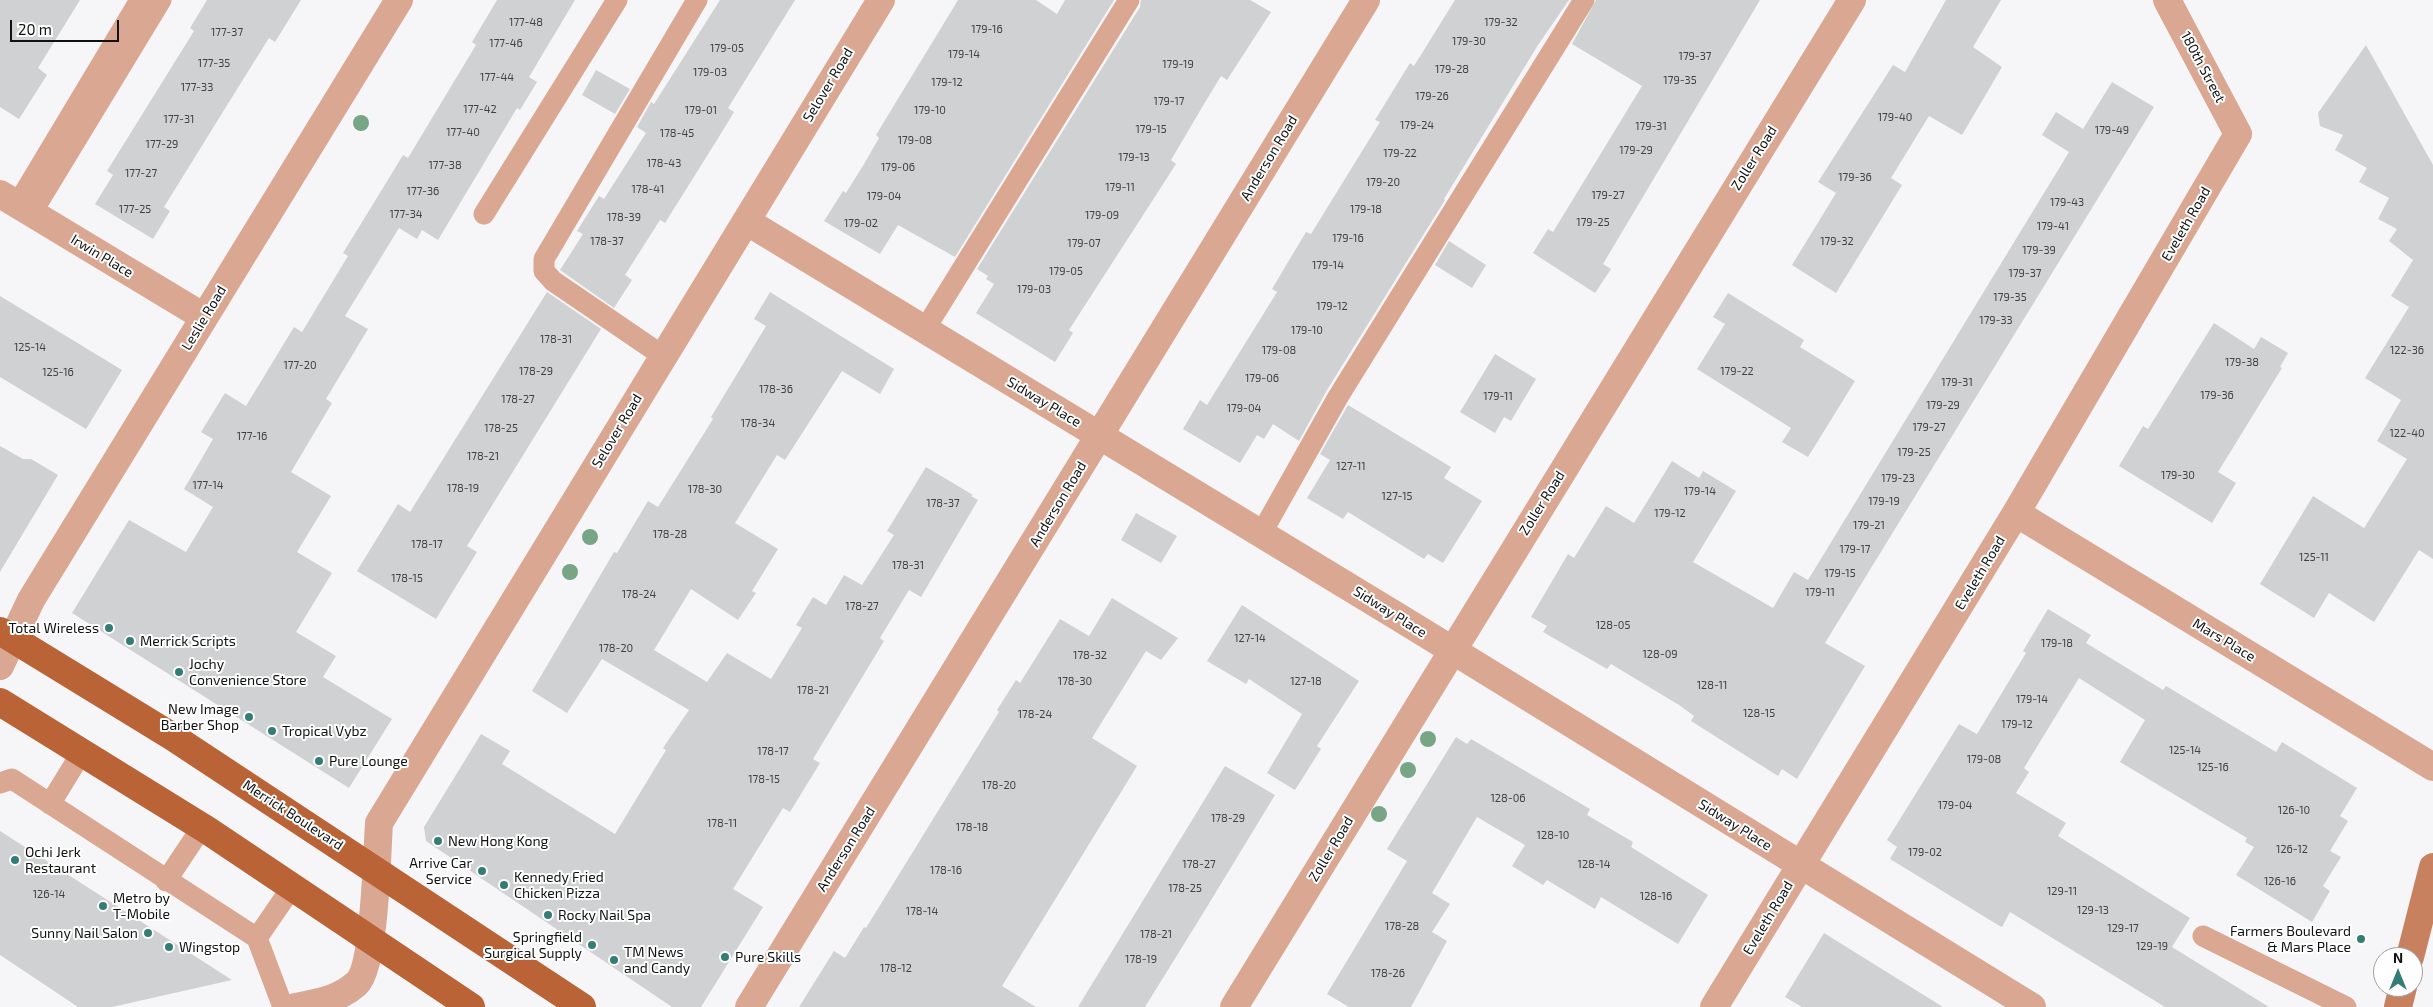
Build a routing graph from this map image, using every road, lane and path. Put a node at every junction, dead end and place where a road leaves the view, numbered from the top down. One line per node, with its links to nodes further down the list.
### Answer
1 (140, 0): 13 (lane)
2 (161, 0): 13 (lane)
3 (399, 0): 16 (street, Leslie Road)
4 (617, 0): 14 (lane)
5 (697, 0): 18 (lane)
6 (881, 0): 15 (street, Selover Road)
7 (1129, 0): 17 (lane)
8 (1366, 0): 19 (street, Anderson Road)
9 (1584, 0): 21 (lane)
10 (1852, 0): 23 (street, Zoller Road)
11 (2167, 0): 12 (street, 180th Street)
12 (2238, 134): 20 (street, Eveleth Road)
13 (16, 205): 16 (street, Irwin Place)
14 (484, 214)
15 (746, 221): 17 (street, Sidway Place); 18 (street, Selover Road)
16 (204, 318): 22 (street, Leslie Road)
17 (925, 330): 19 (street, Sidway Place)
18 (663, 356): 33 (street, Selover Road)
19 (1099, 436): 21 (street, Sidway Place); 44 (street, Anderson Road)
20 (2016, 513): 27 (street, Mars Place); 31 (street, Eveleth Road)
21 (1261, 534): 23 (street, Sidway Place)
22 (6, 635): 24 (street, Leslie Road); 33 (main road, Merrick Boulevard)
23 (1452, 651): 31 (street, Sidway Place); 45 (street, Zoller Road)
24 (0, 666)
25 (0, 702): 26 (main road)
26 (82, 752): 29 (lane); 30 (main road)
27 (2433, 767)
28 (0, 783): 29 (lane)
29 (50, 804): 34 (lane)
30 (202, 828): 34 (lane); 35 (main road)
31 (1801, 865): 46 (street, Eveleth Road); 47 (street, Sidway Place)
32 (2433, 867): 39 (main road)
33 (376, 870): 38 (street, Selover Road); 43 (main road, Merrick Boulevard)
34 (166, 881): 37 (lane)
35 (292, 887): 37 (lane); 38 (main road)
36 (2203, 936): 48 (lane)
37 (257, 938): 40 (lane)
38 (372, 939): 41 (street, Selover Road); 42 (main road)
39 (2413, 947)
40 (283, 1007)
41 (296, 1007)
42 (471, 1007)
43 (582, 1007)
44 (749, 1007)
45 (1234, 1007)
46 (1714, 1007)
47 (2032, 1007)
48 (2346, 1007)

